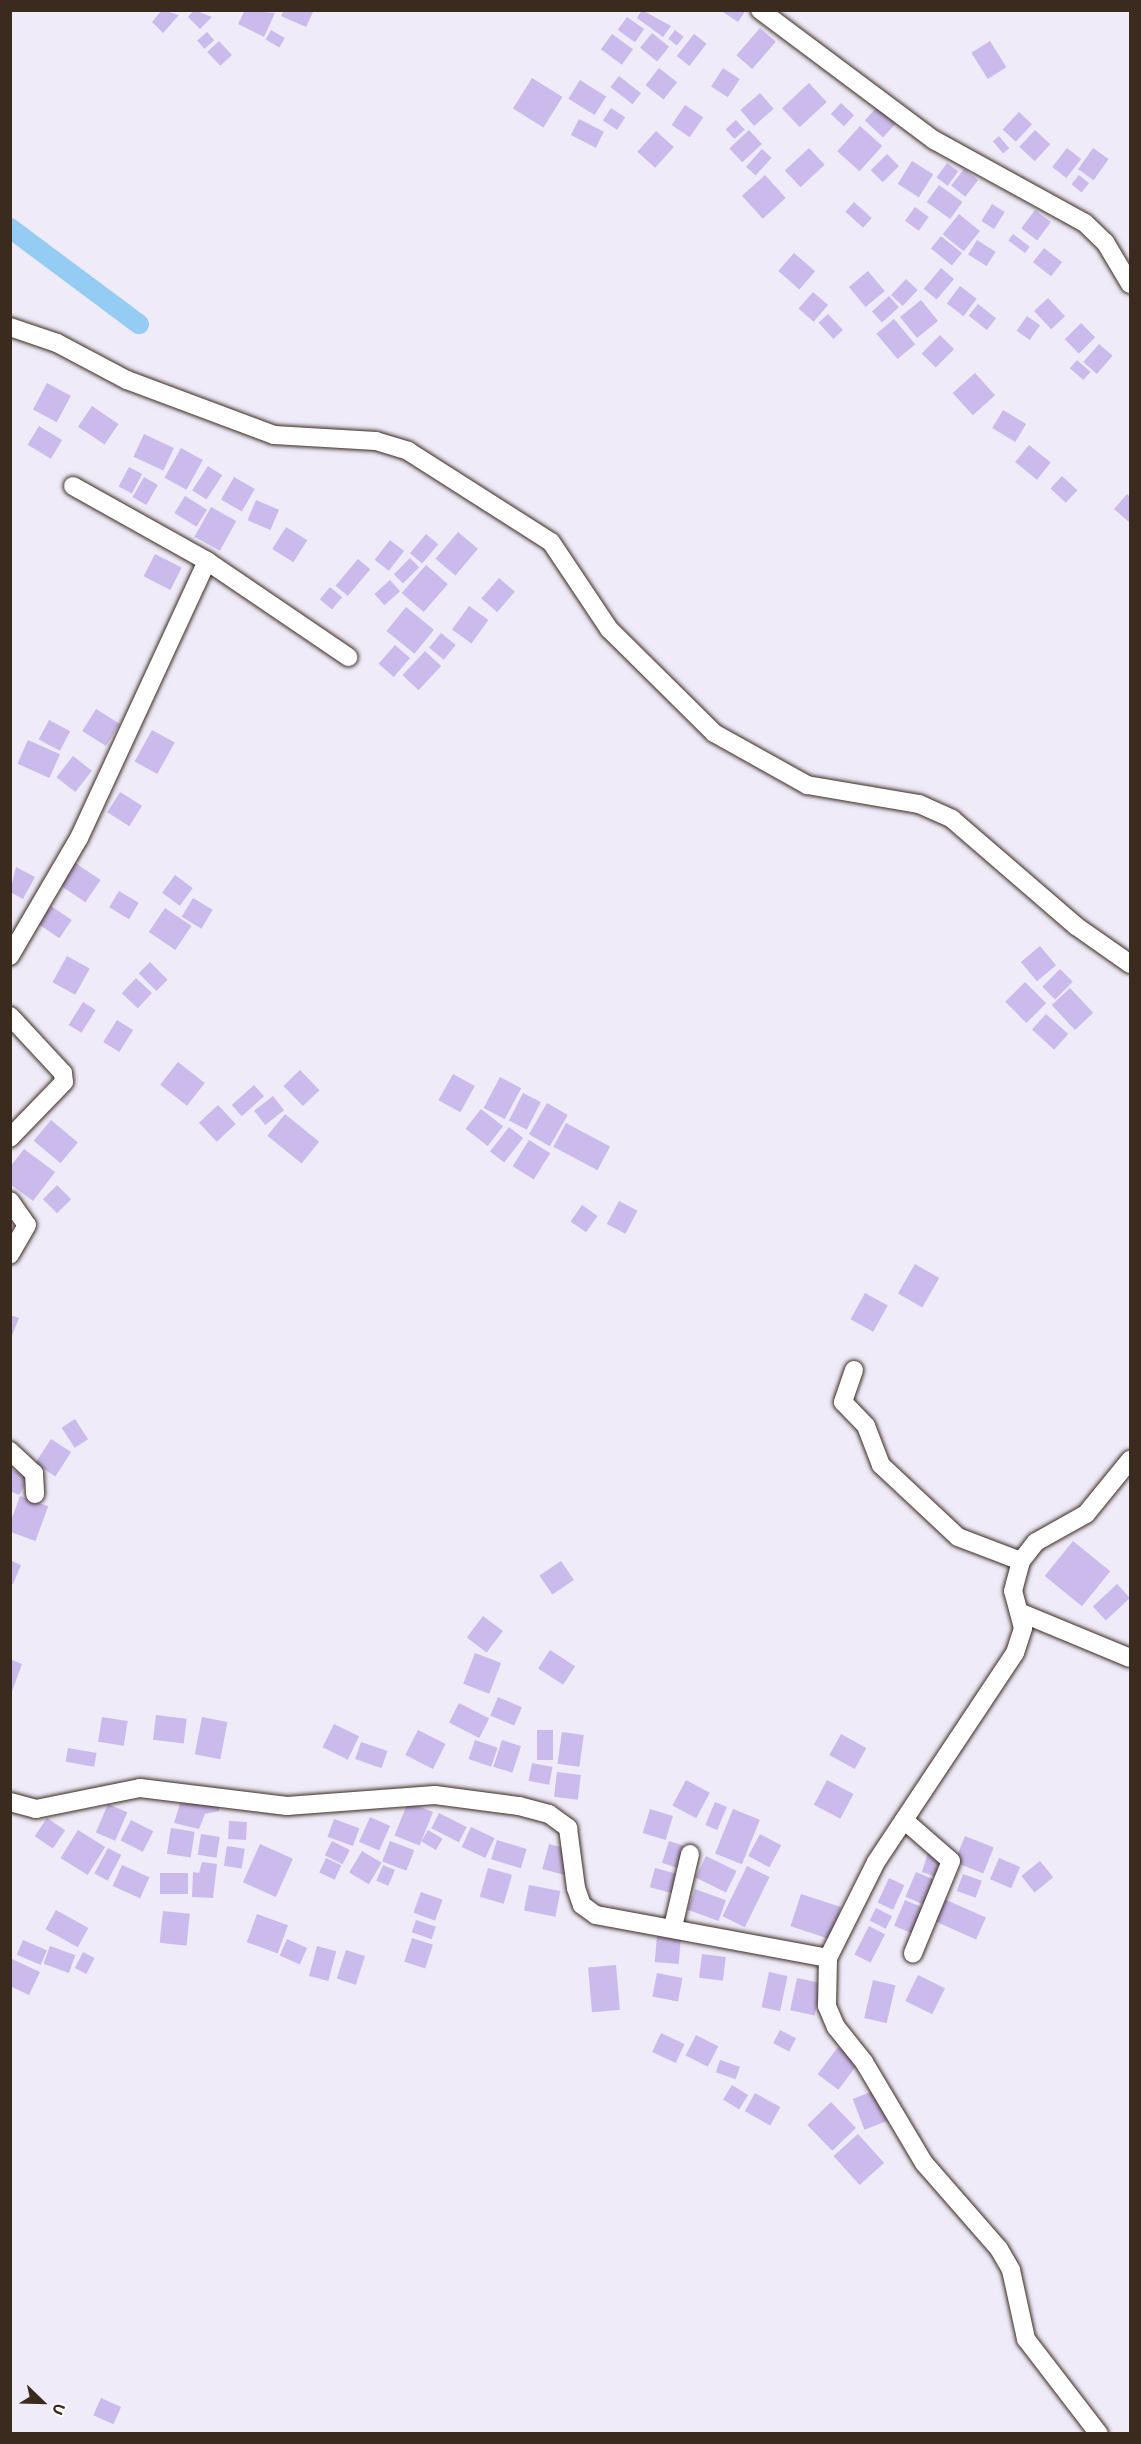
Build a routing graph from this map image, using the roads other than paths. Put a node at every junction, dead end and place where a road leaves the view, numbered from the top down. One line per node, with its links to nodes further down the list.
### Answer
1 (760, 10): 2 (street)
2 (1131, 285)
3 (10, 327): 8 (street)
4 (73, 486): 5 (street)
5 (207, 561): 6 (street); 7 (street)
6 (348, 657)
7 (10, 956)
8 (1131, 964)
9 (10, 1016): 10 (street)
10 (10, 1138)
11 (10, 1201): 12 (street)
12 (10, 1254)
13 (854, 1370): 17 (street)
14 (10, 1451): 16 (street)
15 (1131, 1460): 17 (street)
16 (35, 1494)
17 (1021, 1561): 18 (street)
18 (1019, 1612): 19 (street); 21 (street)
19 (1131, 1658)
20 (10, 1802): 23 (street)
21 (904, 1820): 24 (street); 25 (street)
22 (690, 1854): 23 (street)
23 (673, 1927): 25 (street)
24 (913, 1953)
25 (828, 1958): 26 (street)
26 (1100, 2433)

